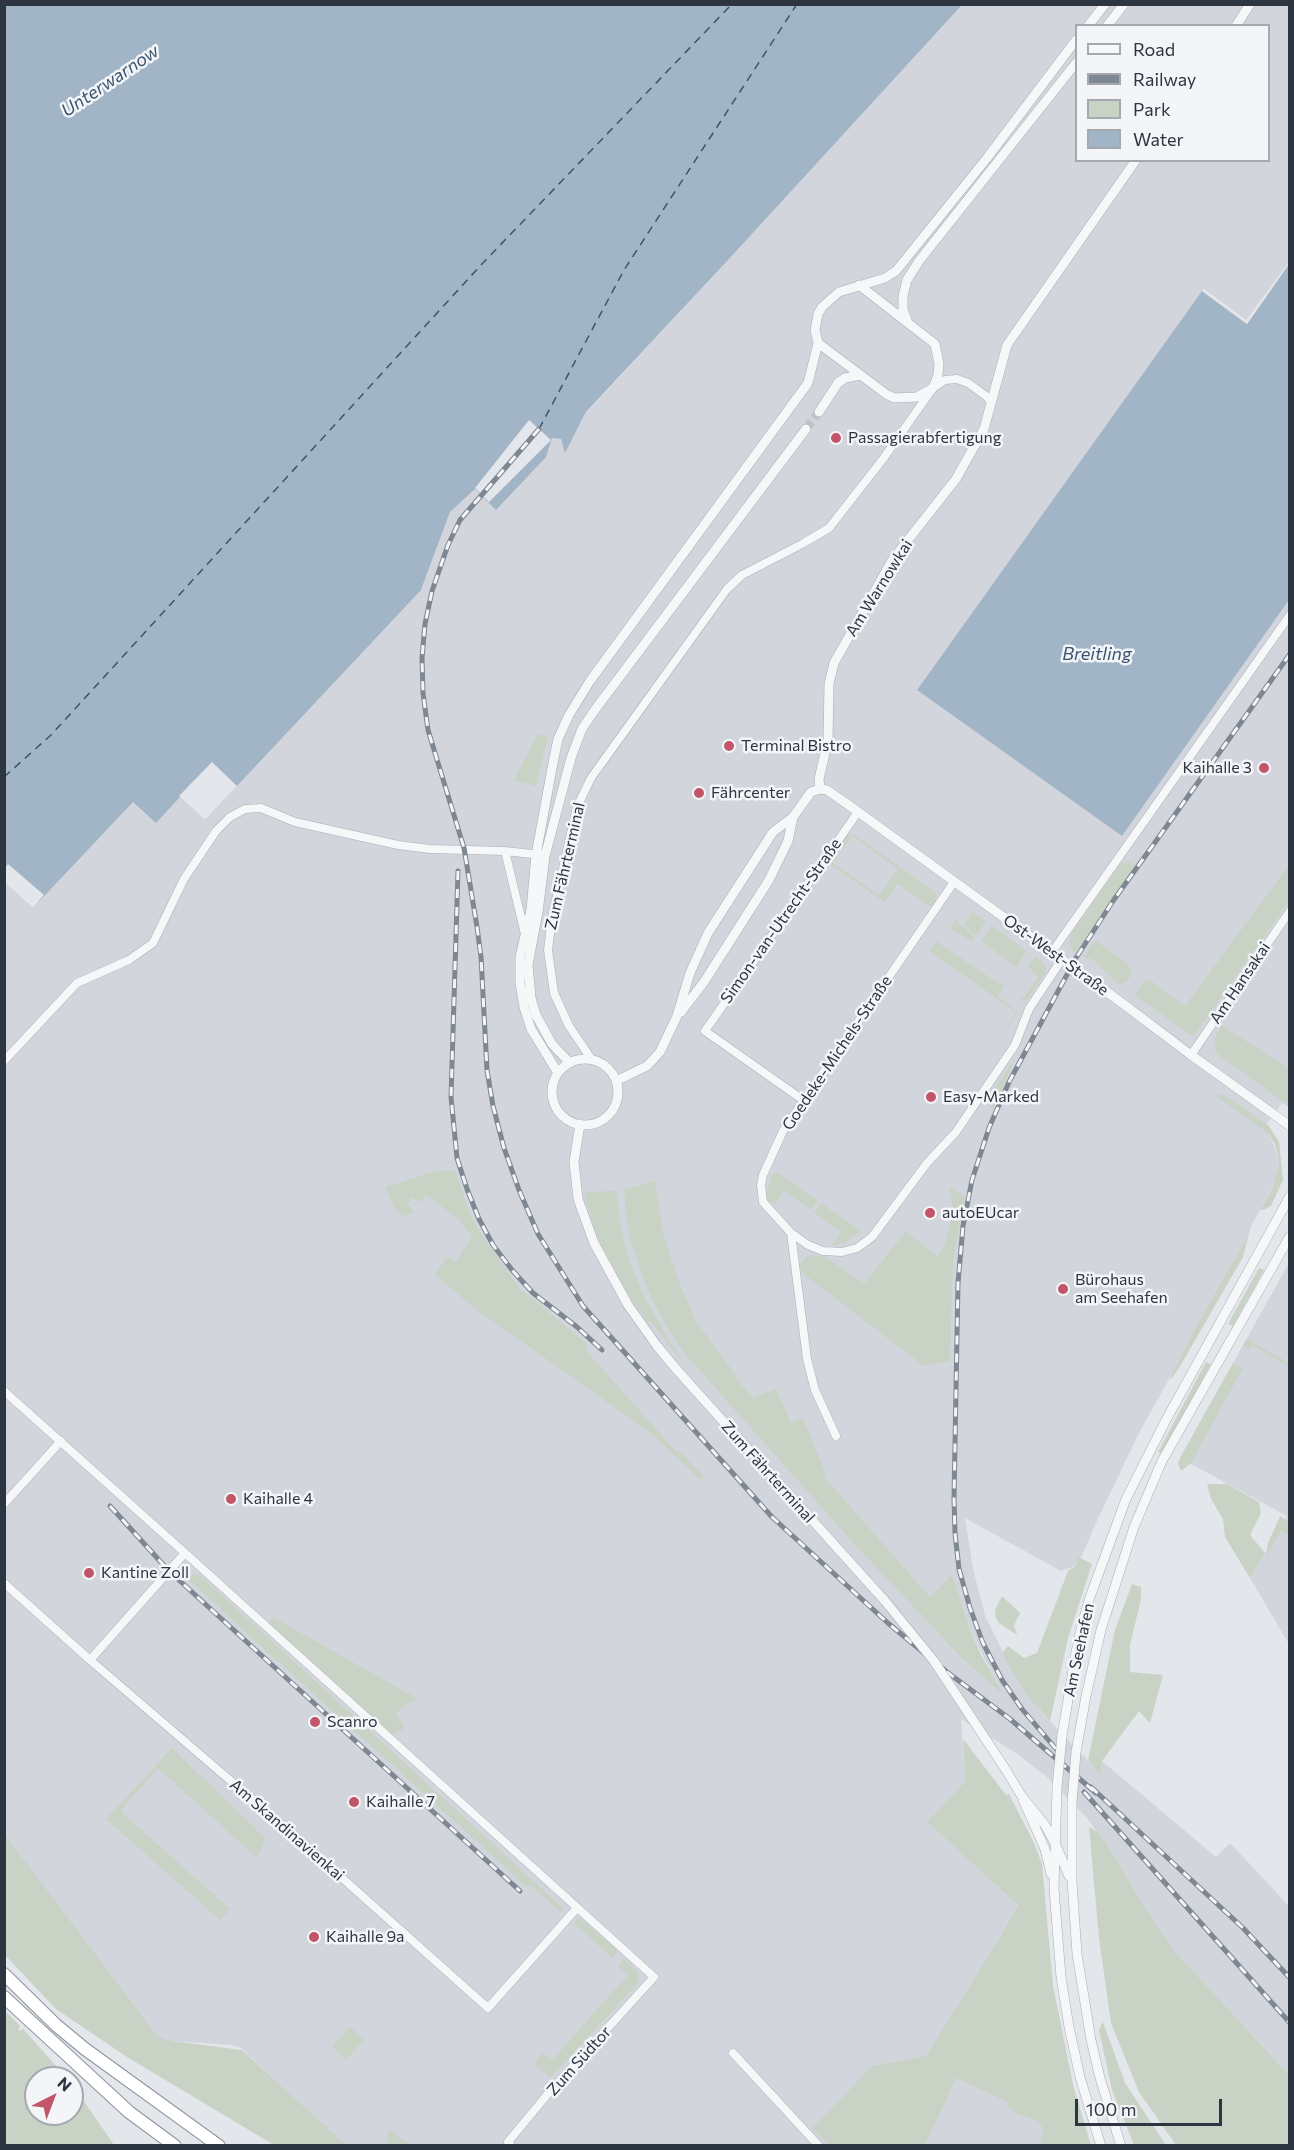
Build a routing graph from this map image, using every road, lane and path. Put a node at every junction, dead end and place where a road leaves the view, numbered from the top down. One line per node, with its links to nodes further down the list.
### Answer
1 (1105, 4): 4 (street)
2 (1124, 4): 5 (street)
3 (1250, 4): 6 (street)
4 (1090, 24)
5 (1109, 24)
6 (1237, 24)
7 (1075, 43): 10 (street)
8 (1075, 65): 11 (street)
9 (1135, 162): 15 (street, Am Warnowkai)
10 (859, 285): 11 (street); 12 (street)
11 (907, 320): 14 (street)
12 (818, 344): 13 (street); 23 (street, Zum Fährterminal)
13 (861, 375): 14 (street); 16 (street)
14 (933, 388): 15 (street); 31 (street, Zum Fährterminal)
15 (991, 402): 19 (street, Am Warnowkai)
16 (819, 412)
17 (806, 429): 23 (street, Zum Fährterminal)
18 (1290, 615): 27 (street)
19 (820, 789): 20 (street, Ost-West-Straße); 21 (street)
20 (858, 812): 24 (street, Ost-West-Straße); 36 (street, Simon-van-Utrecht-Straße)
21 (793, 817): 29 (street); 29 (street)
22 (506, 851): 23 (street); 26 (street); 32 (street)
23 (541, 855): 26 (street, Zum Fährterminal); 33 (street, Zum Fährterminal)
24 (954, 882): 27 (street, Ost-West-Straße); 36 (street, Goedeke-Michels-Straße)
25 (1290, 911): 30 (street, Am Hansakai)
26 (526, 935): 34 (street, Zum Fährterminal)
27 (1052, 952): 28 (street, Ost-West-Straße)
28 (1062, 959): 30 (street, Ost-West-Straße); 42 (street, Goedeke-Michels-Straße)
29 (677, 1016): 35 (street)
30 (1191, 1055): 37 (street, Ost-West-Straße)
31 (592, 1060): 33 (street); 35 (street, Zum Fährterminal)
32 (4, 1061)
33 (570, 1063): 34 (street)
34 (558, 1073): 38 (street)
35 (616, 1081): 38 (street)
36 (803, 1100): 42 (street, Goedeke-Michels-Straße)
37 (1278, 1119): 39 (street, Ost-West-Straße); 40 (street)
38 (579, 1124): 51 (street, Zum Fährterminal, bridge)
39 (1290, 1126)
40 (1290, 1136)
41 (1290, 1196): 52 (street, Am Seehafen, bridge)
42 (791, 1233): 45 (street)
43 (1290, 1236): 53 (street, Am Seehafen, bridge)
44 (4, 1391): 46 (street)
45 (836, 1436)
46 (61, 1441): 47 (street); 48 (street)
47 (4, 1504)
48 (185, 1553): 50 (street); 55 (street)
49 (4, 1583): 50 (street)
50 (90, 1660): 55 (street, Am Skandinavienkai)
51 (1021, 1795): 52 (street, Zum Fährterminal); 54 (street, Zum Fährterminal)
52 (1056, 1843): 53 (street, Zum Fährterminal); 54 (street, Am Seehafen)
53 (1071, 1881): 64 (street, Am Seehafen)
54 (1054, 1889): 63 (street, Am Seehafen)
55 (577, 1908): 61 (street, Zum Südtor)
56 (4, 1974): 60 (highway)
57 (4, 1997): 59 (highway)
58 (733, 2053): 62 (street)
59 (175, 2145)
60 (219, 2145)
61 (512, 2145)
62 (819, 2145)
63 (1101, 2145)
64 (1121, 2145)

